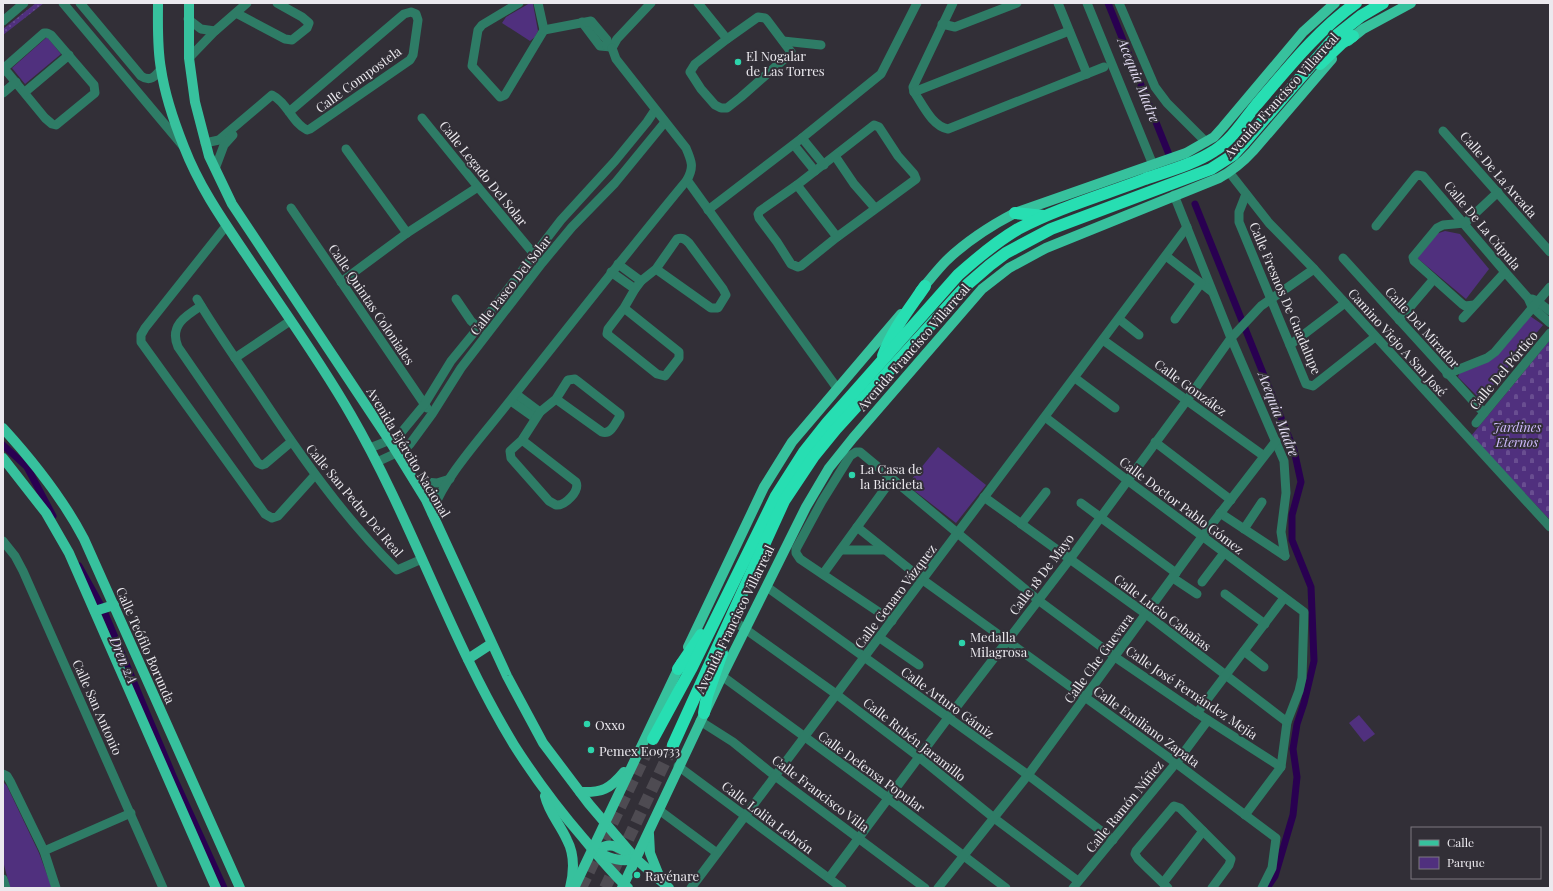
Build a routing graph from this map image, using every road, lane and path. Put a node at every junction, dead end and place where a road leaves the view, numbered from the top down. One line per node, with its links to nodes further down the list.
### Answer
1 (24, 3): 24 (street)
2 (63, 3): 55 (street)
3 (80, 3): 38 (street)
4 (158, 3): 38 (main road)
5 (189, 3): 23 (main road, Avenida Ejército Nacional)
6 (247, 3): 22 (street)
7 (277, 3): 22 (street)
8 (519, 3): 26 (street)
9 (538, 3): 26 (street)
10 (651, 3): 33 (street)
11 (698, 3): 30 (street)
12 (917, 3): 51 (street)
13 (953, 3): 25 (street)
14 (1016, 3): 25 (street)
15 (1058, 3): 27 (street)
16 (1087, 3): 60 (street)
17 (1119, 3): 52 (street)
18 (1335, 3): 52 (main road, Avenida Francisco Villarreal)
19 (1356, 3): 75 (highway, Avenida Francisco Villarreal)
20 (1383, 3): 45 (highway, Avenida Francisco Villarreal)
21 (1411, 3): 29 (main road, Avenida Francisco Villarreal)
22 (236, 13): 28 (street)
23 (188, 19): 28 (street); 35 (main road, Avenida Ejército Nacional)
24 (3, 21)
25 (942, 24): 42 (street)
26 (544, 30): 33 (street)
27 (1069, 30): 39 (street); 42 (street)
28 (215, 31): 35 (street)
29 (1353, 36): 45 (highway); 64 (main road, Avenida Francisco Villarreal)
30 (727, 39): 31 (street); 31 (street)
31 (783, 41): 32 (street)
32 (821, 45)
33 (610, 47): 44 (street)
34 (70, 55): 36 (street); 41 (street); 41 (street)
35 (189, 58): 53 (main road, Avenida Ejército Nacional)
36 (5, 67): 40 (street)
37 (1104, 67): 39 (street)
38 (161, 69): 55 (main road)
39 (1087, 74): 42 (street)
40 (16, 82): 41 (street); 43 (street)
41 (25, 92)
42 (914, 92)
43 (3, 93)
44 (655, 110): 49 (street); 58 (street, Calle Paseo Del Solar)
45 (1271, 110): 172 (highway, Avenida Francisco Villarreal)
46 (289, 112): 46 (street, Calle Compostela); 48 (street, Calle Compostela)
47 (422, 118): 67 (street, Calle Legado Del Solar)
48 (245, 121): 53 (street); 61 (street)
49 (665, 122): 62 (street, Calle Paseo Del Solar); 65 (street)
50 (1443, 131): 68 (street, Calle De La Arcada)
51 (802, 138): 54 (street); 59 (street)
52 (1206, 142): 60 (main road, Avenida Francisco Villarreal)
53 (205, 143): 61 (main road, Avenida Ejército Nacional)
54 (794, 145): 63 (street); 73 (street)
55 (184, 147): 77 (main road)
56 (346, 149): 80 (street)
57 (835, 156): 59 (street); 72 (street); 72 (street)
58 (615, 161): 62 (street); 83 (street, Calle Paseo Del Solar)
59 (824, 165): 63 (street)
60 (1153, 165): 74 (main road, Avenida Francisco Villarreal)
61 (214, 169): 137 (main road, Avenida Ejército Nacional)
62 (626, 171): 86 (street, Calle Paseo Del Solar)
63 (815, 171): 66 (street)
64 (1229, 172): 69 (street, Camino Viejo A San José); 70 (main road, Avenida Francisco Villarreal)
65 (687, 180): 73 (street); 87 (street)
66 (797, 186): 81 (street); 81 (street)
67 (478, 187): 80 (street); 83 (street, Calle Legado Del Solar)
68 (1498, 192): 76 (street); 82 (street, Calle De La Arcada)
69 (1246, 194): 89 (street, Camino Viejo A San José); 101 (street, Calle Fresnos De Guadalupe)
70 (1174, 196): 79 (street); 178 (main road, Avenida Francisco Villarreal)
71 (290, 208): 94 (street, Calle Quintas Coloniales)
72 (875, 208): 81 (street)
73 (708, 210): 125 (street)
74 (1015, 213): 75 (highway); 96 (main road, Avenida Francisco Villarreal)
75 (1046, 216): 122 (highway, Avenida Francisco Villarreal)
76 (1464, 223): 78 (street, Calle De La Cúpula); 91 (street, Calle De La Cúpula); 92 (street)
77 (226, 226): 111 (main road); 147 (street)
78 (1376, 226)
79 (1187, 227): 84 (street, Calle Genaro Vázquez); 99 (street)
80 (407, 233): 94 (street)
81 (837, 237)
82 (1550, 252)
83 (535, 255): 86 (street, Calle Legado Del Solar); 113 (street, Calle Paseo Del Solar)
84 (1166, 256): 95 (street); 108 (street, Calle Genaro Vázquez)
85 (1343, 258): 110 (street, Calle Del Mirador)
86 (542, 263): 115 (street, Calle Paseo Del Solar)
87 (618, 264): 90 (street); 93 (street)
88 (656, 269): 88 (street); 93 (street)
89 (1314, 269): 101 (street, Calle 18 De Mayo); 103 (street, Camino Viejo A San José)
90 (612, 272): 98 (street); 126 (street)
91 (1505, 272): 102 (street, Calle De La Cúpula); 104 (street)
92 (1433, 280): 104 (street); 110 (street)
93 (641, 281): 98 (street)
94 (342, 282): 129 (street, Calle Quintas Coloniales)
95 (1201, 283): 99 (street); 109 (street)
96 (925, 286): 122 (highway); 125 (main road, Avenida Francisco Villarreal)
97 (1550, 287): 102 (street)
98 (635, 290): 105 (street)
99 (1213, 292): 118 (street)
100 (456, 299): 113 (street)
101 (1270, 299): 118 (street, Calle 18 De Mayo); 120 (street, Calle Fresnos De Guadalupe)
102 (1532, 302): 106 (street, Calle De La Cúpula); 112 (street, Calle De La Cúpula); 123 (street)
103 (1345, 303): 117 (street, Camino Viejo A San José); 120 (street)
104 (1474, 305): 107 (street)
105 (624, 308): 105 (street)
106 (1550, 311)
107 (1463, 318)
108 (1119, 319): 116 (street); 119 (street, Calle Genaro Vázquez)
109 (1175, 319)
110 (1399, 320): 123 (street, Calle Del Mirador)
111 (290, 321): 121 (street); 142 (main road)
112 (1550, 323)
113 (478, 328): 115 (street); 129 (street, Calle Paseo Del Solar)
114 (1550, 333): 131 (street, Calle Del Pórtico)
115 (487, 335): 132 (street, Calle Paseo Del Solar)
116 (1140, 335)
117 (1375, 336): 120 (street, Calle Fresnos De Guadalupe); 162 (street, Camino Viejo A San José)
118 (1231, 338): 128 (street, Calle 18 De Mayo); 141 (street)
119 (1103, 340): 124 (street, Calle Genaro Vázquez); 128 (street, Calle González)
120 (1290, 345)
121 (235, 358): 139 (street, Calle San Pedro Del Real); 139 (street, Calle San Pedro Del Real)
122 (880, 365): 176 (highway, Avenida Francisco Villarreal)
123 (1447, 374): 131 (street, Calle Del Mirador)
124 (1075, 378): 130 (street); 134 (street, Calle Genaro Vázquez)
125 (836, 388): 199 (main road, Avenida Francisco Villarreal)
126 (513, 397): 133 (street); 148 (street)
127 (556, 399): 127 (street); 133 (street)
128 (1187, 400): 140 (street, Calle 18 De Mayo); 144 (street, Calle González)
129 (424, 405): 132 (street, Calle Quintas Coloniales); 137 (street, Calle Paseo Del Solar)
130 (1116, 408)
131 (1484, 413): 135 (street, Calle Del Pórtico)
132 (432, 414): 143 (street, Calle Paseo Del Solar)
133 (537, 415): 138 (street)
134 (1045, 417): 150 (street, Calle Doctor Pablo Gómez); 153 (street, Calle Genaro Vázquez)
135 (1476, 423)
136 (3, 428): 183 (main road, Calle Teófilo Borunda)
137 (389, 440): 142 (street, Calle Paseo Del Solar); 143 (main road, Avenida Ejército Nacional)
138 (522, 440): 138 (street)
139 (291, 442): 147 (street, Calle San Pedro Del Real)
140 (1155, 442): 150 (street, Calle 18 De Mayo); 154 (street)
141 (1276, 442): 144 (street, Calle Che Guevara); 163 (street)
142 (370, 448): 146 (main road)
143 (397, 453): 146 (street, Calle Paseo Del Solar); 151 (main road, Avenida Ejército Nacional)
144 (1264, 456): 154 (street, Calle Che Guevara)
145 (3, 458): 184 (main road)
146 (377, 462): 170 (main road)
147 (315, 475): 170 (street, Calle San Pedro Del Real)
148 (450, 479): 151 (street); 158 (street)
149 (892, 479): 161 (street); 164 (street); 173 (street)
150 (1127, 480): 159 (street, Calle 18 De Mayo); 165 (street, Calle Doctor Pablo Gómez)
151 (414, 481): 158 (main road, Avenida Ejército Nacional)
152 (1046, 492): 160 (street)
153 (984, 497): 160 (street, Calle Lucio Cabañas); 164 (street, Calle Genaro Vázquez)
154 (1231, 500): 157 (street, Calle Che Guevara)
155 (1262, 502): 163 (street)
156 (1081, 503): 159 (street)
157 (1220, 513): 163 (street); 165 (street, Calle Che Guevara)
158 (432, 514): 192 (main road, Avenida Ejército Nacional)
159 (1100, 518): 171 (street, Calle 18 De Mayo); 174 (street)
160 (1021, 524): 171 (street, Calle Lucio Cabañas)
161 (857, 527): 167 (street); 168 (street, Calle Emiliano Zapata)
162 (1550, 527)
163 (1244, 529)
164 (958, 533): 175 (street, Calle Genaro Vázquez); 182 (street, Calle José Fernández Mejía)
165 (1202, 537): 169 (street, Calle Doctor Pablo Gómez); 174 (street, Calle Che Guevara)
166 (3, 541): 227 (street, Calle San Antonio)
167 (841, 550): 168 (street); 173 (street)
168 (885, 550): 175 (street, Calle Emiliano Zapata)
169 (1224, 553): 177 (street); 181 (street, Calle Doctor Pablo Gómez)
170 (422, 559): 196 (main road)
171 (1070, 559): 182 (street, Calle 18 De Mayo); 185 (street, Calle Lucio Cabañas)
172 (752, 571): 186 (highway); 203 (highway, Avenida Francisco Villarreal)
173 (823, 574): 187 (street)
174 (1174, 576): 179 (street); 185 (street, Calle Che Guevara)
175 (923, 580): 187 (street, Calle Genaro Vázquez); 191 (street, Calle Emiliano Zapata)
176 (734, 581): 199 (highway); 200 (highway, Avenida Francisco Villarreal)
177 (1202, 582)
178 (766, 587): 189 (main road, Avenida Francisco Villarreal); 195 (street, Calle Arturo Gámiz)
179 (1197, 594)
180 (1225, 594): 188 (street)
181 (1284, 598): 188 (street); 211 (street, Calle Doctor Pablo Gómez)
182 (1038, 600): 191 (street, Calle 18 De Mayo); 194 (street, Calle José Fernández Mejía)
183 (112, 606): 184 (main road); 251 (main road, Calle Teófilo Borunda)
184 (97, 610): 250 (main road)
185 (1146, 614): 194 (street, Calle Che Guevara); 202 (street, Calle Lucio Cabañas)
186 (734, 621): 189 (street, Calle Rubén Jaramillo); 208 (highway)
187 (892, 621): 190 (street, Calle Genaro Vázquez)
188 (1265, 624): 193 (street)
189 (746, 630): 201 (main road, Avenida Francisco Villarreal); 205 (street, Calle Rubén Jaramillo)
190 (880, 638): 195 (street, Calle Genaro Vázquez); 197 (street)
191 (1007, 641): 206 (street, Calle Emiliano Zapata); 209 (street, Calle 18 De Mayo)
192 (491, 644): 196 (main road); 224 (main road, Avenida Ejército Nacional)
193 (1244, 651): 198 (street); 202 (street)
194 (1115, 657): 206 (street, Calle Che Guevara); 207 (street, Calle José Fernández Mejía)
195 (864, 658): 205 (street, Calle Genaro Vázquez); 209 (street, Calle Arturo Gámiz)
196 (468, 659): 223 (main road)
197 (919, 666)
198 (1264, 667)
199 (678, 668): 204 (main road, Avenida Francisco Villarreal)
200 (691, 669): 203 (main road); 204 (main road); 213 (highway, Avenida Francisco Villarreal)
201 (722, 676): 208 (main road, Avenida Francisco Villarreal); 212 (street, Calle Defensa Popular)
202 (1225, 676): 207 (street); 211 (street, Calle Lucio Cabañas)
203 (702, 680): 208 (main road); 214 (highway, Avenida Francisco Villarreal)
204 (667, 689): 216 (main road, Avenida Francisco Villarreal)
205 (836, 694): 212 (street, Calle Genaro Vázquez); 215 (street, Calle Rubén Jaramillo)
206 (1086, 697): 217 (street, Calle Emiliano Zapata); 221 (street, Calle Che Guevara)
207 (1197, 713): 210 (street, Calle José Fernández Mejía)
208 (702, 717): 218 (main road, Avenida Francisco Villarreal); 222 (street, Calle Francisco Villa)
209 (948, 718): 215 (street, Calle 18 De Mayo); 221 (street, Calle Arturo Gámiz)
210 (1208, 720): 217 (street, Calle Ramón Núñez); 219 (street, Calle José Fernández Mejía)
211 (1287, 722): 219 (street)
212 (805, 737): 222 (street, Calle Genaro Vázquez); 225 (street, Calle Defensa Popular)
213 (653, 739)
214 (673, 745)
215 (919, 757): 225 (street, Calle 18 De Mayo); 230 (street, Calle Rubén Jaramillo)
216 (633, 761): 224 (main road); 231 (main road, Avenida Francisco Villarreal)
217 (1176, 763): 228 (street, Calle Emiliano Zapata); 235 (street, Calle Ramón Núñez)
218 (678, 766): 226 (main road, Avenida Francisco Villarreal); 229 (street, Calle Lolita Lebrón)
219 (1281, 767): 228 (street)
220 (3, 774): 237 (street)
221 (1028, 775): 230 (street, Calle Che Guevara); 235 (street, Calle Arturo Gámiz)
222 (775, 776): 229 (street, Calle Genaro Vázquez); 234 (street, Calle Francisco Villa)
223 (545, 792): 236 (main road); 252 (main road)
224 (580, 792): 231 (main road, Avenida Ejército Nacional)
225 (888, 798): 234 (street, Calle 18 De Mayo); 239 (street, Calle Defensa Popular)
226 (659, 810): 232 (main road, Avenida Francisco Villarreal); 238 (street)
227 (131, 813): 237 (street); 249 (street, Calle San Antonio)
228 (1246, 815): 260 (street, Calle Emiliano Zapata)
229 (745, 816): 238 (street, Calle Genaro Vázquez); 241 (street, Calle Lolita Lebrón)
230 (994, 818): 239 (street, Calle Che Guevara); 243 (street, Calle Rubén Jaramillo)
231 (605, 824): 236 (main road, Avenida Francisco Villarreal); 240 (main road, Avenida Ejército Nacional)
232 (649, 832): 240 (main road, Avenida Francisco Villarreal); 244 (main road)
233 (1202, 832): 245 (street); 245 (street); 259 (street)
234 (858, 838): 241 (street, Calle 18 De Mayo); 256 (street, Calle Francisco Villa)
235 (1113, 840): 243 (street, Calle Ramón Núñez)
236 (593, 850): 240 (main road); 246 (main road); 253 (main road, Avenida Francisco Villarreal)
237 (44, 851): 248 (street)
238 (717, 853): 254 (street, Calle Genaro Vázquez)
239 (964, 855): 257 (street, Calle Che Guevara); 258 (street, Calle Defensa Popular)
240 (636, 859): 244 (main road, Avenida Ejército Nacional); 246 (main road, Avenida Francisco Villarreal)
241 (829, 878): 255 (street, Calle Lolita Lebrón)
242 (3, 879): 247 (street)
243 (1076, 884)
244 (666, 885)
245 (1165, 886)
246 (625, 887)
247 (6, 888)
248 (56, 888)
249 (163, 888)
250 (216, 888)
251 (240, 888)
252 (570, 888)
253 (574, 888)
254 (691, 888)
255 (842, 888)
256 (925, 888)
257 (938, 888)
258 (1006, 888)
259 (1212, 888)
260 (1262, 888)

